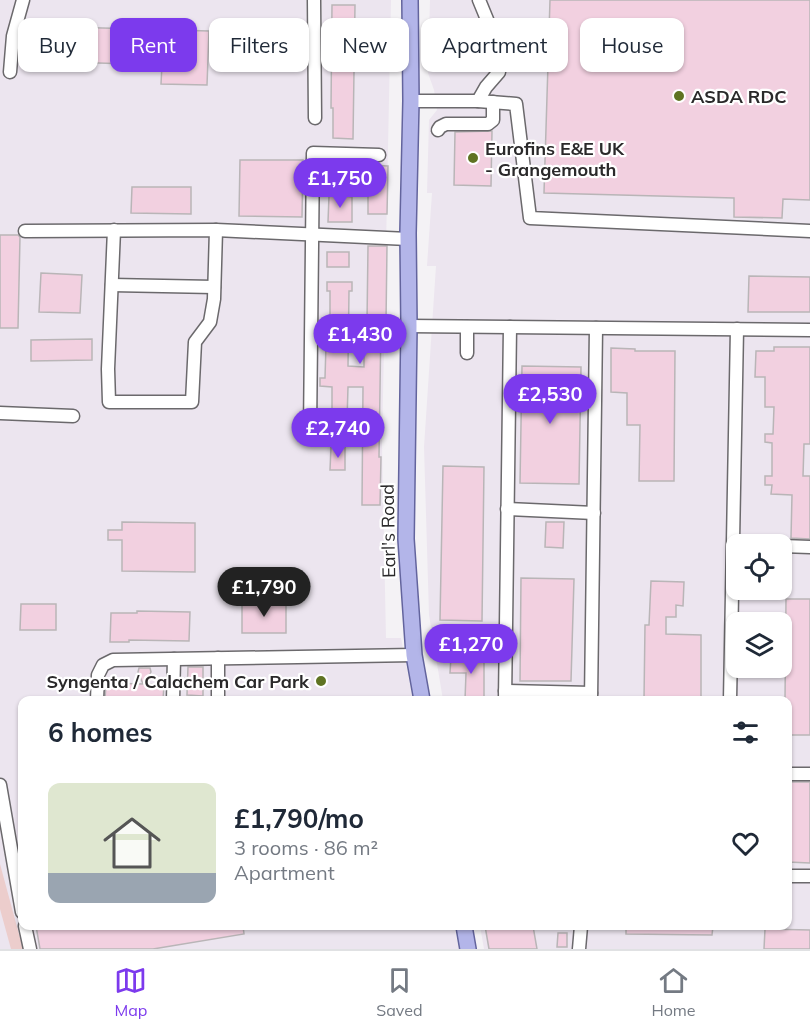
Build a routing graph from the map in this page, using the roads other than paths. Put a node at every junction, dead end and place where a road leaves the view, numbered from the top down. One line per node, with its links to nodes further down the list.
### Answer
1 (314, 0): 6 (street)
2 (410, 0): 8 (main road, Earl's Road)
3 (479, 0): 9 (street)
4 (23, 2): 7 (street)
5 (309, 54): 6 (street)
6 (314, 54): 11 (street)
7 (10, 72)
8 (411, 101): 9 (street); 19 (main road, Earl's Road)
9 (478, 101): 10 (street)
10 (492, 102): 12 (street); 17 (street)
11 (315, 118)
12 (438, 130)
13 (379, 155): 18 (street)
14 (216, 230): 16 (street); 18 (street); 21 (street)
15 (25, 231): 16 (street)
16 (114, 231): 20 (street)
17 (810, 231)
18 (312, 234): 19 (street); 31 (street)
19 (408, 239): 22 (main road, Earl's Road)
20 (112, 285): 21 (street); 21 (street)
21 (214, 287)
22 (409, 326): 23 (street); 38 (main road, Earl's Road)
23 (467, 327): 24 (street); 28 (street)
24 (510, 327): 25 (street); 32 (street)
25 (596, 328): 26 (street); 33 (street)
26 (737, 329): 27 (street); 34 (street)
27 (810, 330)
28 (467, 353)
29 (0, 413): 30 (street)
30 (73, 416)
31 (310, 431)
32 (507, 509): 33 (street); 45 (street)
33 (594, 513): 46 (street)
34 (735, 534)
35 (792, 546): 36 (street)
36 (810, 547)
37 (733, 600): 47 (street)
38 (414, 655): 39 (street); 44 (main road, Earl's Road)
39 (219, 658): 40 (street); 43 (street)
40 (174, 659): 41 (street); 42 (street)
41 (97, 696)
42 (173, 696)
43 (218, 696)
44 (421, 696)
45 (505, 696)
46 (591, 696)
47 (730, 696)
48 (792, 774): 49 (street)
49 (810, 774)
50 (0, 785): 53 (street)
51 (792, 876): 52 (street)
52 (810, 876)
53 (18, 889)
54 (26, 930): 57 (street)
55 (465, 930): 58 (main road)
56 (581, 930): 59 (street)
57 (30, 949)
58 (468, 949)
59 (579, 949)

